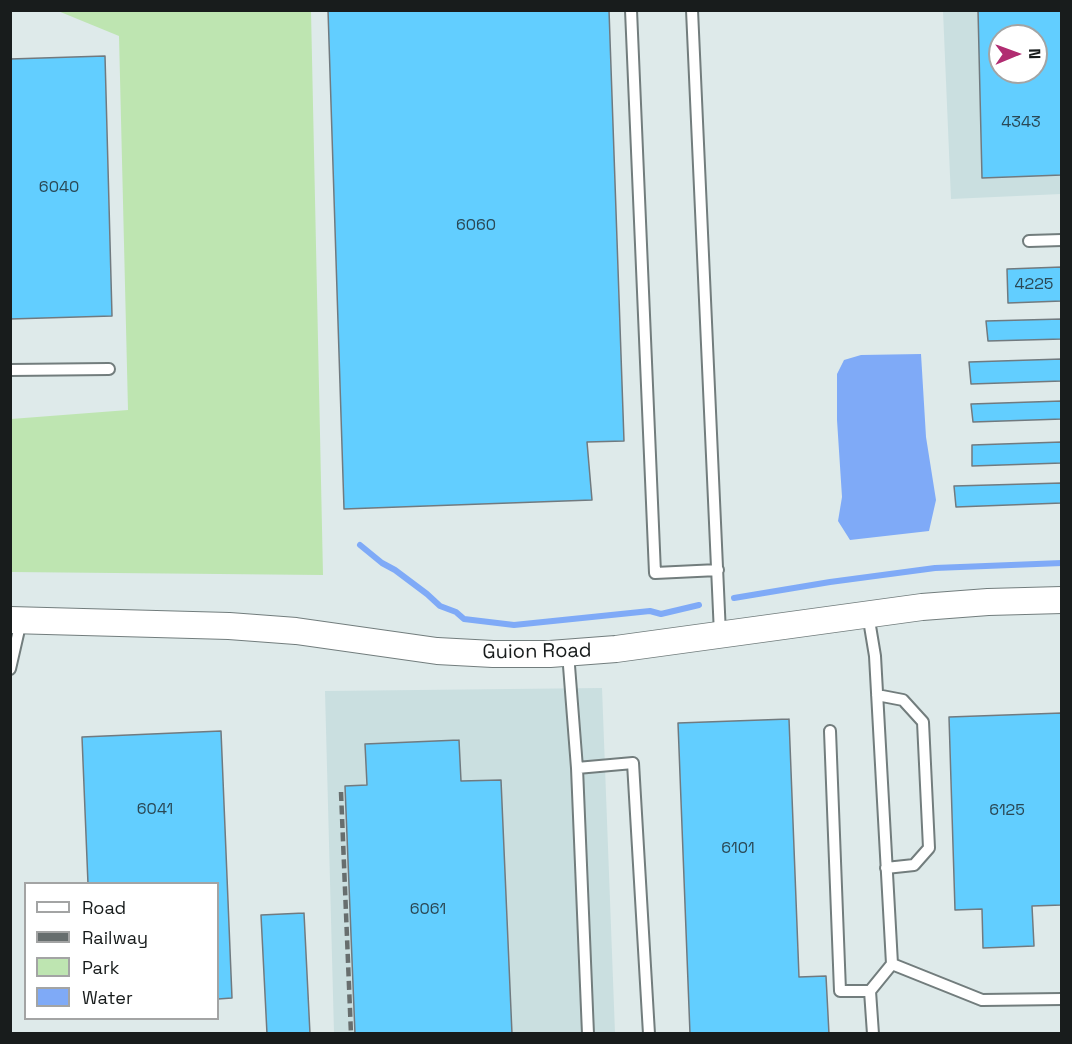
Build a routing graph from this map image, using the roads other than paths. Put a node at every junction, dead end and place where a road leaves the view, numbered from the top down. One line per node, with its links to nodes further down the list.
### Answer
1 (631, 10): 7 (lane)
2 (692, 10): 7 (lane)
3 (1062, 240): 4 (lane)
4 (1029, 241)
5 (109, 369): 6 (lane)
6 (10, 370)
7 (718, 570): 11 (lane)
8 (1062, 600): 9 (street, Guion Road)
9 (868, 614): 11 (street, Guion Road); 14 (lane)
10 (16, 620): 12 (street, Guion Road); 13 (lane)
11 (720, 634): 12 (street, Guion Road)
12 (568, 653): 16 (lane)
13 (10, 669)
14 (877, 695): 17 (lane); 17 (lane)
15 (830, 731): 19 (lane)
16 (576, 768): 21 (lane); 22 (lane)
17 (885, 868): 18 (lane)
18 (892, 964): 19 (lane); 20 (lane)
19 (870, 991): 23 (lane)
20 (1062, 999)
21 (588, 1034)
22 (649, 1034)
23 (873, 1034)

